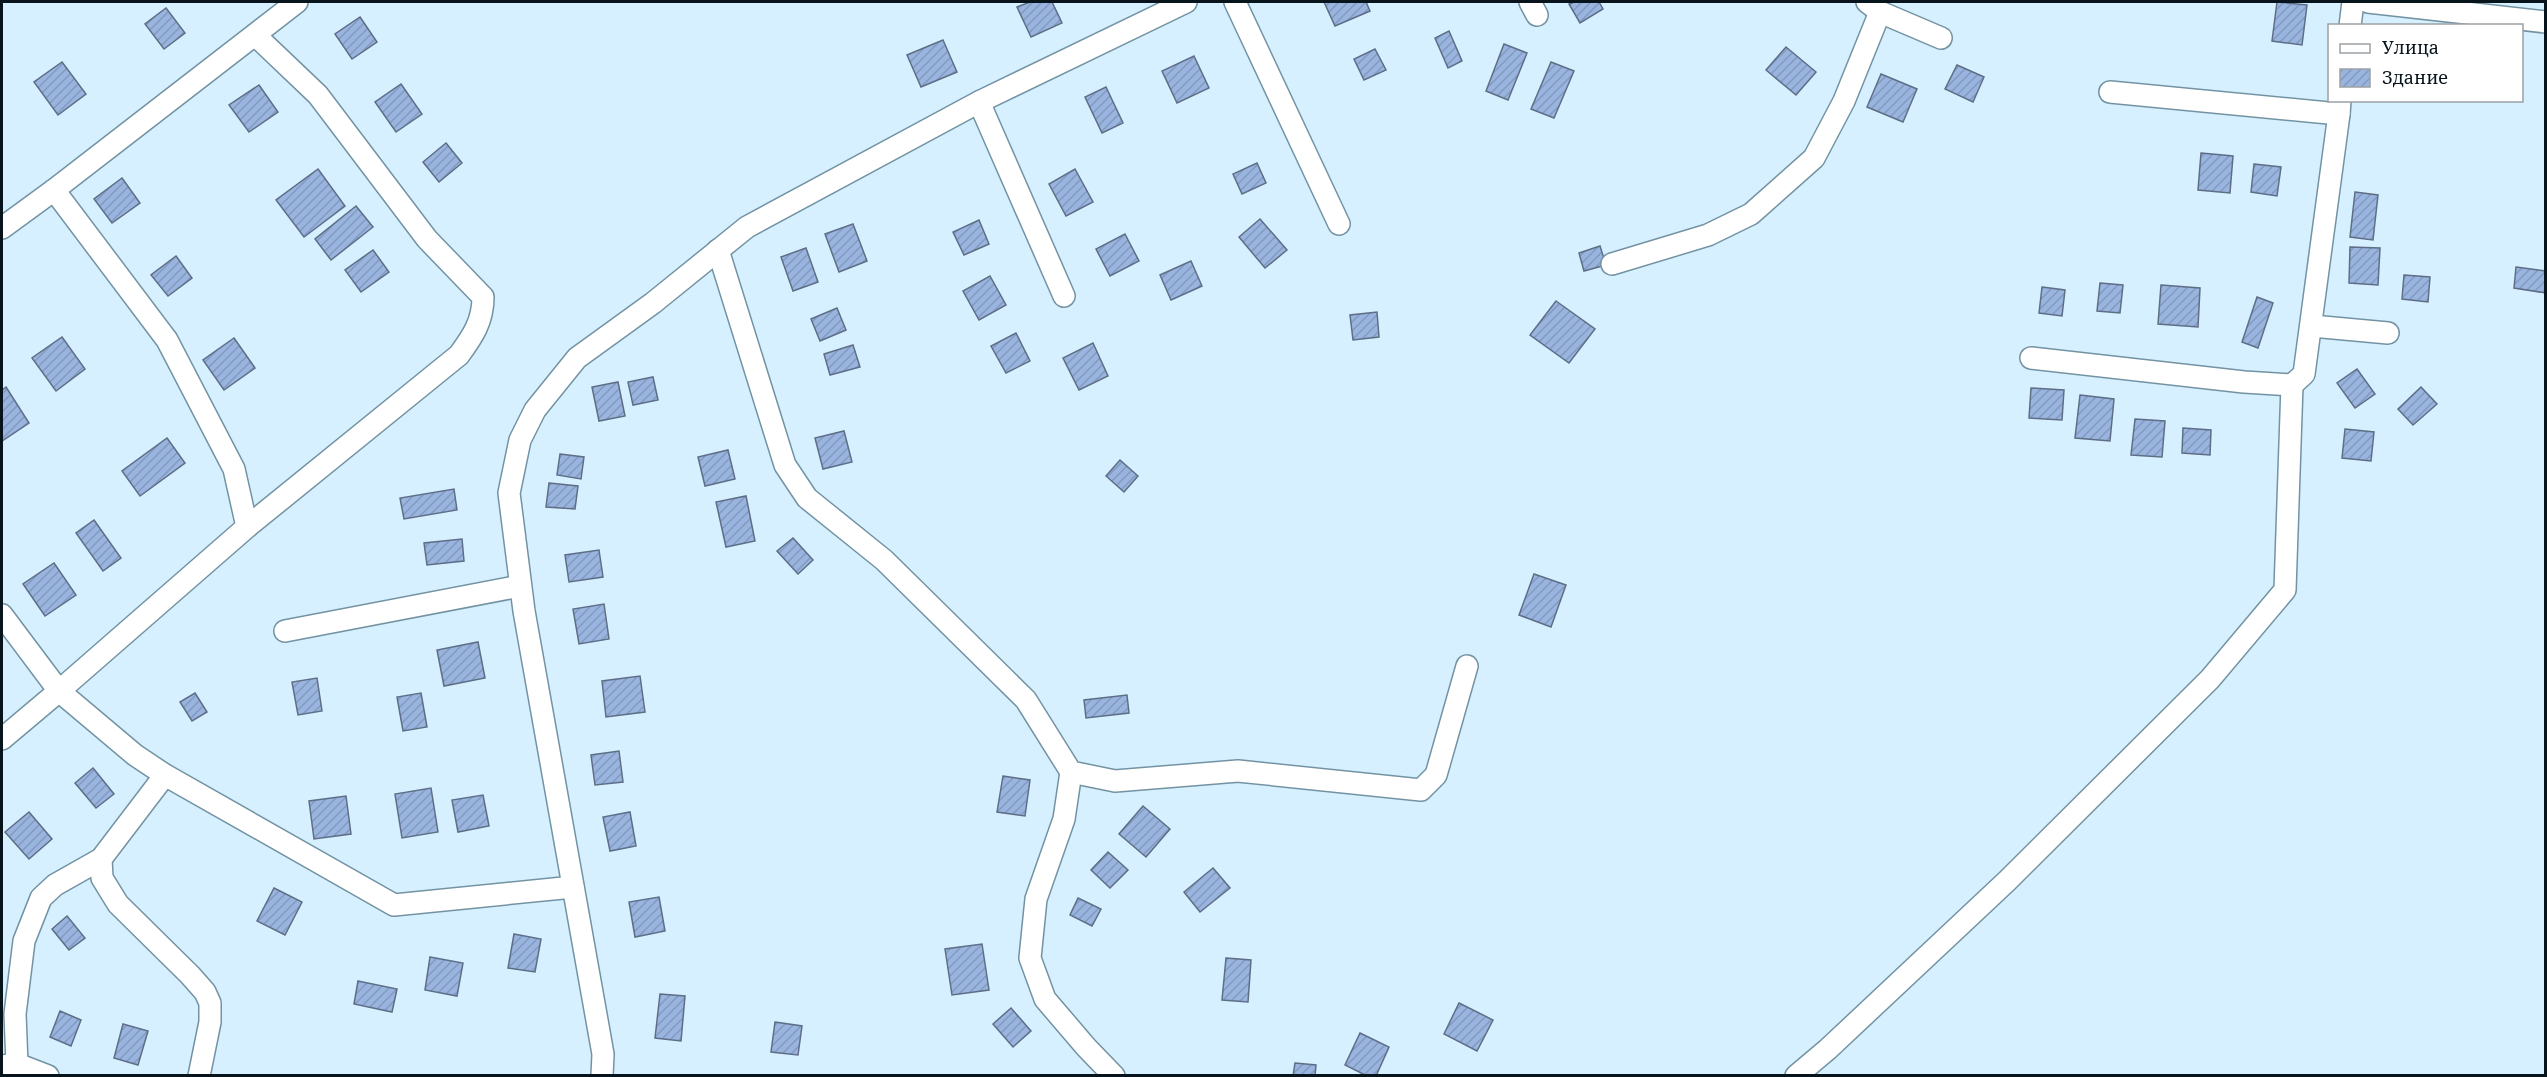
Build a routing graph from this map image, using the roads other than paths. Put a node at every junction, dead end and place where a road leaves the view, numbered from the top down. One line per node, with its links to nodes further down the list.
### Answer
1 (297, 2): 9 (street)
2 (1186, 2): 12 (street)
3 (1235, 2): 15 (street)
4 (2353, 2): 8 (street)
5 (2368, 2): 7 (street)
6 (1874, 7): 10 (street); 18 (street)
7 (2546, 22)
8 (2350, 24)
9 (255, 35): 14 (street); 24 (street)
10 (1941, 38)
11 (2110, 92): 13 (street)
12 (979, 102): 17 (street); 19 (street)
13 (2340, 107): 20 (street)
14 (54, 190): 16 (street); 24 (street)
15 (1339, 224)
16 (2, 228)
17 (718, 250): 25 (street); 31 (street)
18 (1612, 264)
19 (1064, 296)
20 (2312, 326): 21 (street); 23 (street)
21 (2388, 333)
22 (2031, 358): 23 (street)
23 (2292, 385): 40 (street)
24 (247, 528): 29 (street)
25 (520, 586): 27 (street); 34 (street)
26 (2, 615): 29 (street)
27 (285, 631)
28 (1467, 666): 31 (street)
29 (58, 691): 30 (street); 32 (street)
30 (2, 740)
31 (1071, 772): 39 (street)
32 (165, 775): 33 (street); 34 (street)
33 (101, 859): 35 (street); 37 (street)
34 (573, 887): 38 (street)
35 (9, 1065): 36 (street)
36 (48, 1076)
37 (199, 1076)
38 (602, 1076)
39 (1114, 1076)
40 (1796, 1076)

